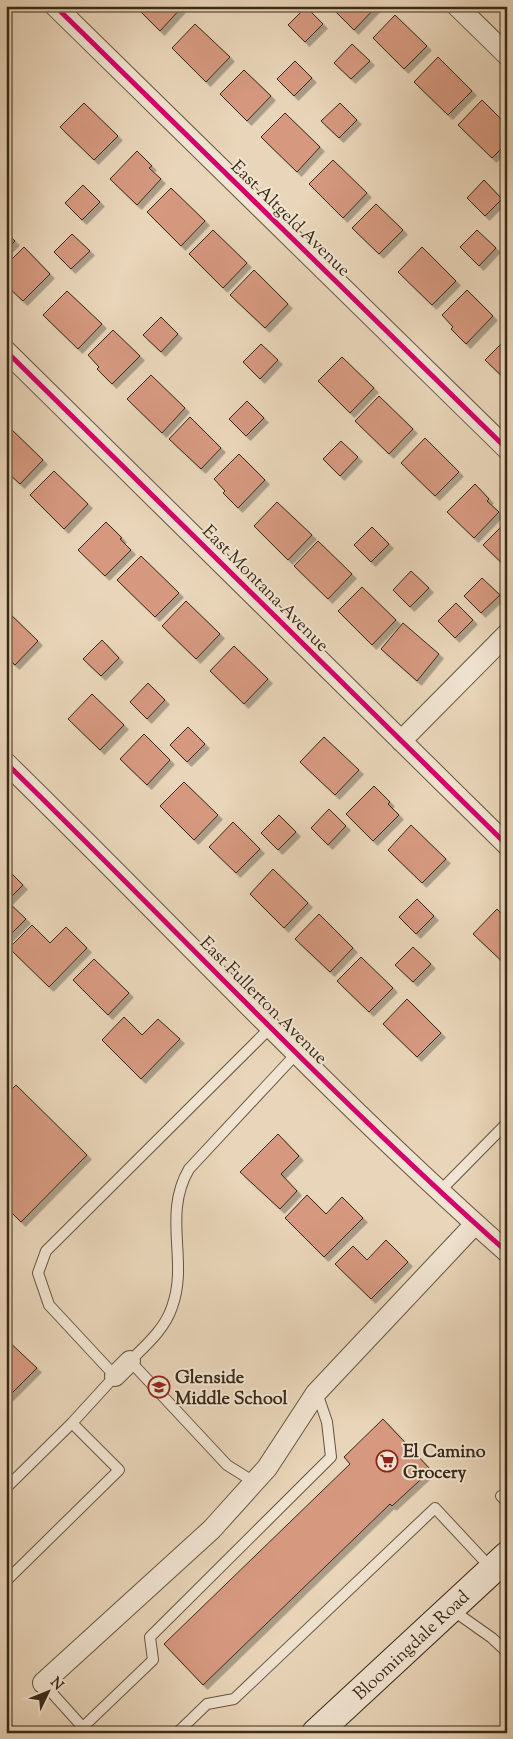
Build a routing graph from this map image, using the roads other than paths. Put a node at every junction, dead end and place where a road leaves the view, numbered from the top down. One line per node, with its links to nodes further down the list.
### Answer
1 (56, 6): 5 (street, East Altgeld Avenue)
2 (457, 6): 3 (street)
3 (507, 56)
4 (6, 350): 7 (street, East Montana Avenue)
5 (507, 450)
6 (507, 634): 7 (street)
7 (401, 741): 9 (street, East Montana Avenue)
8 (6, 763): 10 (street, East Fullerton Avenue)
9 (507, 846)
10 (271, 1027): 11 (street, East Fullerton Avenue); 17 (lane)
11 (297, 1053): 13 (street, East Fullerton Avenue); 16 (lane)
12 (507, 1124): 13 (lane)
13 (440, 1191): 14 (street, East Fullerton Avenue)
14 (475, 1224): 15 (street, East Fullerton Avenue); 18 (street)
15 (507, 1252)
16 (130, 1361): 17 (street); 20 (lane)
17 (116, 1376): 19 (lane)
18 (316, 1393): 20 (street); 27 (lane)
19 (72, 1424): 21 (lane); 23 (lane)
20 (254, 1482): 26 (street)
21 (6, 1488)
22 (500, 1563): 24 (main road, Bloomingdale Road); 28 (lane)
23 (6, 1581)
24 (450, 1609): 25 (lane); 29 (main road, Bloomingdale Road)
25 (507, 1652)
26 (43, 1683): 27 (lane)
27 (86, 1730)
28 (176, 1733)
29 (316, 1733)

